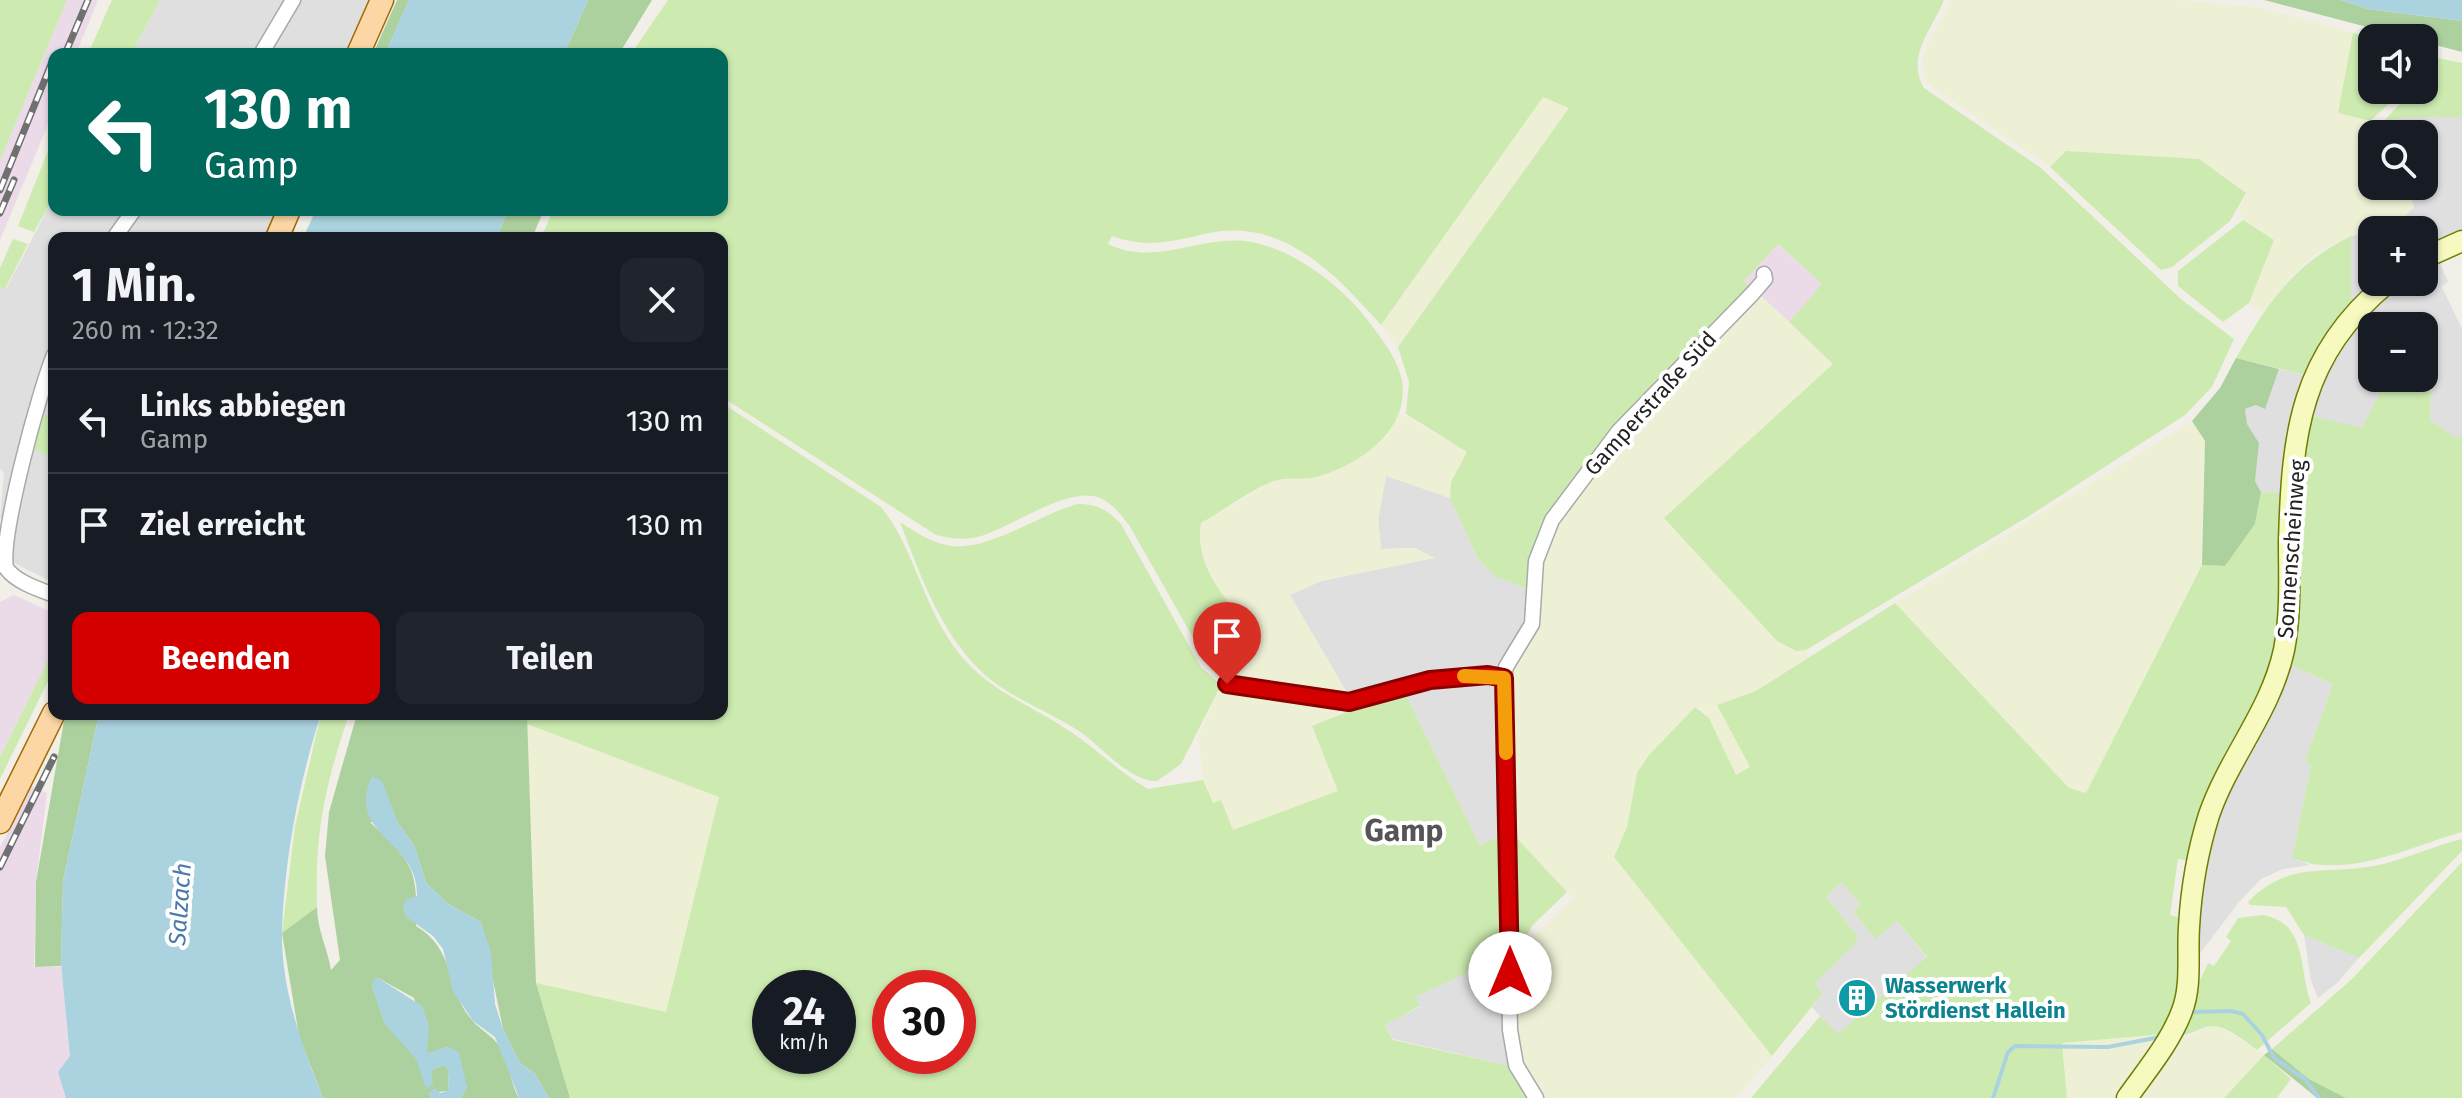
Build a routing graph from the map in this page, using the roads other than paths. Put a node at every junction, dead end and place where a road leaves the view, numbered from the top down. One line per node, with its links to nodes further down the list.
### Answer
1 (293, 0): 3 (street)
2 (382, 0): 4 (main road)
3 (265, 48)
4 (361, 48)
5 (2462, 241): 6 (street)
6 (2438, 252)
7 (1764, 274): 11 (street, Gamperstraße Süd)
8 (2373, 296): 16 (street, Sonnenscheinweg)
9 (48, 370): 10 (street)
10 (48, 592)
11 (1504, 678): 12 (street); 15 (street, Gamperstraße Süd)
12 (1227, 684)
13 (51, 720): 14 (main road)
14 (0, 822)
15 (1536, 1098)
16 (2127, 1098)

